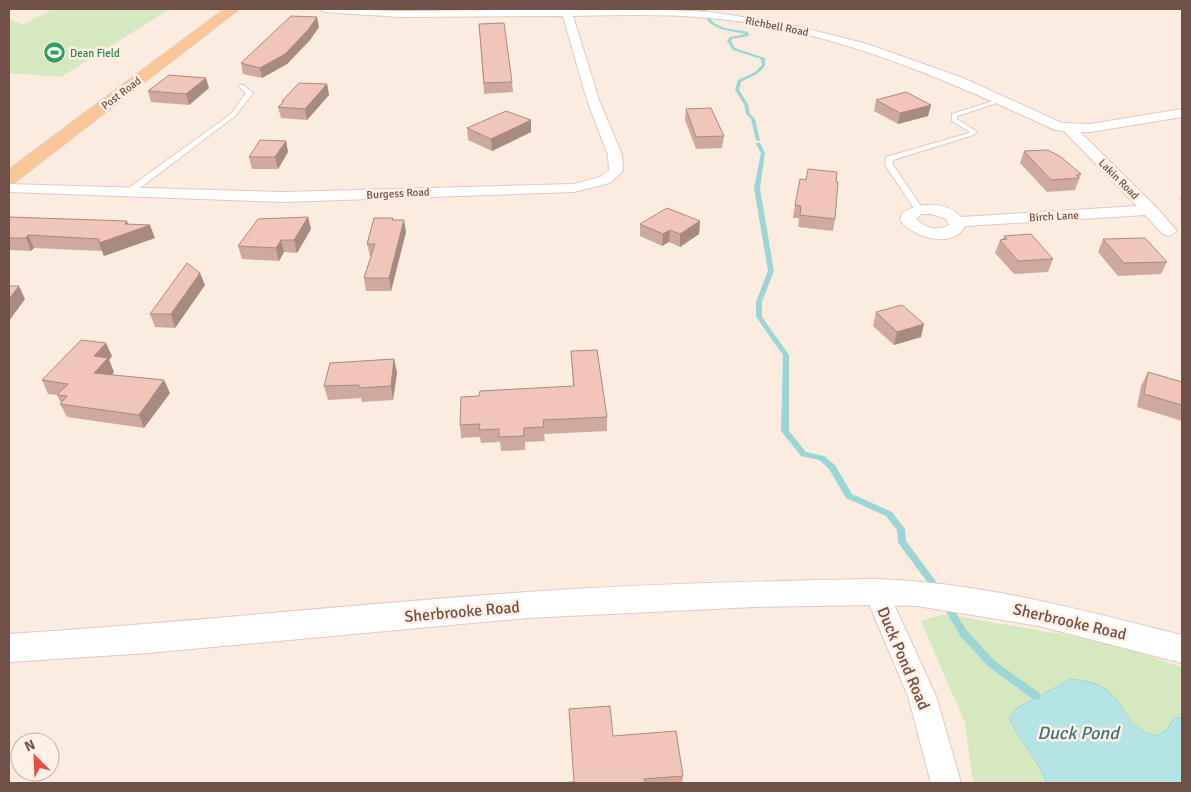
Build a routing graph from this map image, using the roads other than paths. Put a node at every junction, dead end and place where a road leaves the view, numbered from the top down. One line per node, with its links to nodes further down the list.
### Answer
1 (233, 9): 10 (main road, Post Road)
2 (324, 9): 4 (street, Richbell Road)
3 (727, 9): 5 (street)
4 (566, 10): 5 (street, Richbell Road); 12 (street, Burgess Road)
5 (738, 19): 7 (street, Richbell Road)
6 (241, 86): 12 (lane)
7 (1002, 100): 9 (street, Richbell Road); 13 (lane)
8 (1182, 113): 9 (street, Richbell Road)
9 (1068, 128): 14 (street, Lakin Road)
10 (9, 178)
11 (9, 188): 12 (street, Burgess Road)
12 (129, 192)
13 (919, 209): 15 (street); 15 (street, Birch Lane)
14 (1151, 210): 15 (street, Birch Lane); 16 (street, Lakin Road)
15 (958, 222)
16 (1169, 231)
17 (876, 592): 18 (street, Sherbrooke Road); 19 (street, Sherbrooke Road); 20 (street, Duck Pond Road)
18 (9, 648)
19 (1182, 649)
20 (946, 783)

